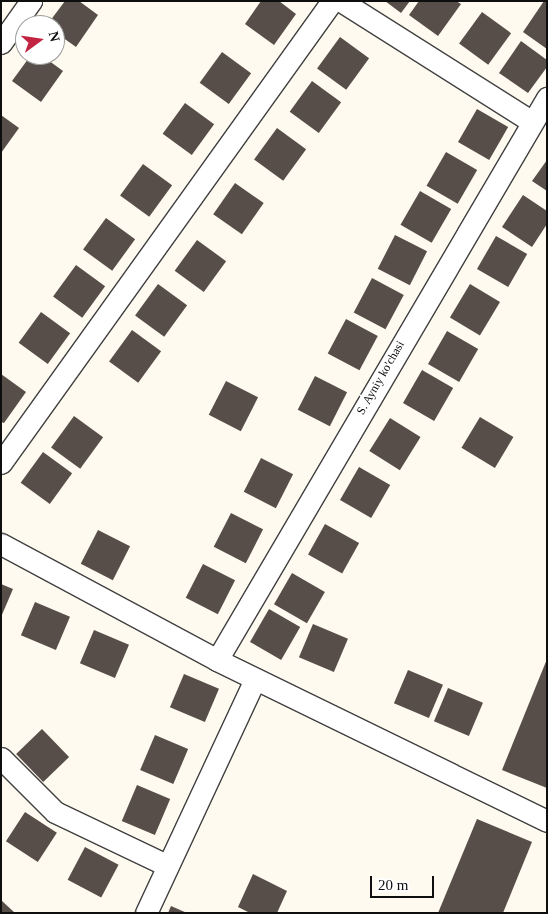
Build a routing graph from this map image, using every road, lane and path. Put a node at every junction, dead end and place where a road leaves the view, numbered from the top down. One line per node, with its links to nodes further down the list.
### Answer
1 (31, 1): 4 (street)
2 (332, 1): 7 (street)
3 (341, 1): 6 (street)
4 (1, 42)
5 (547, 98): 6 (street, S. Ayniy ko'chasi)
6 (531, 121): 9 (street, S. Ayniy ko'chasi)
7 (1, 463)
8 (1, 544): 9 (street)
9 (217, 660): 10 (street)
10 (255, 678): 12 (street); 13 (street)
11 (1, 758): 13 (street)
12 (547, 821)
13 (168, 866): 14 (street)
14 (146, 913)

